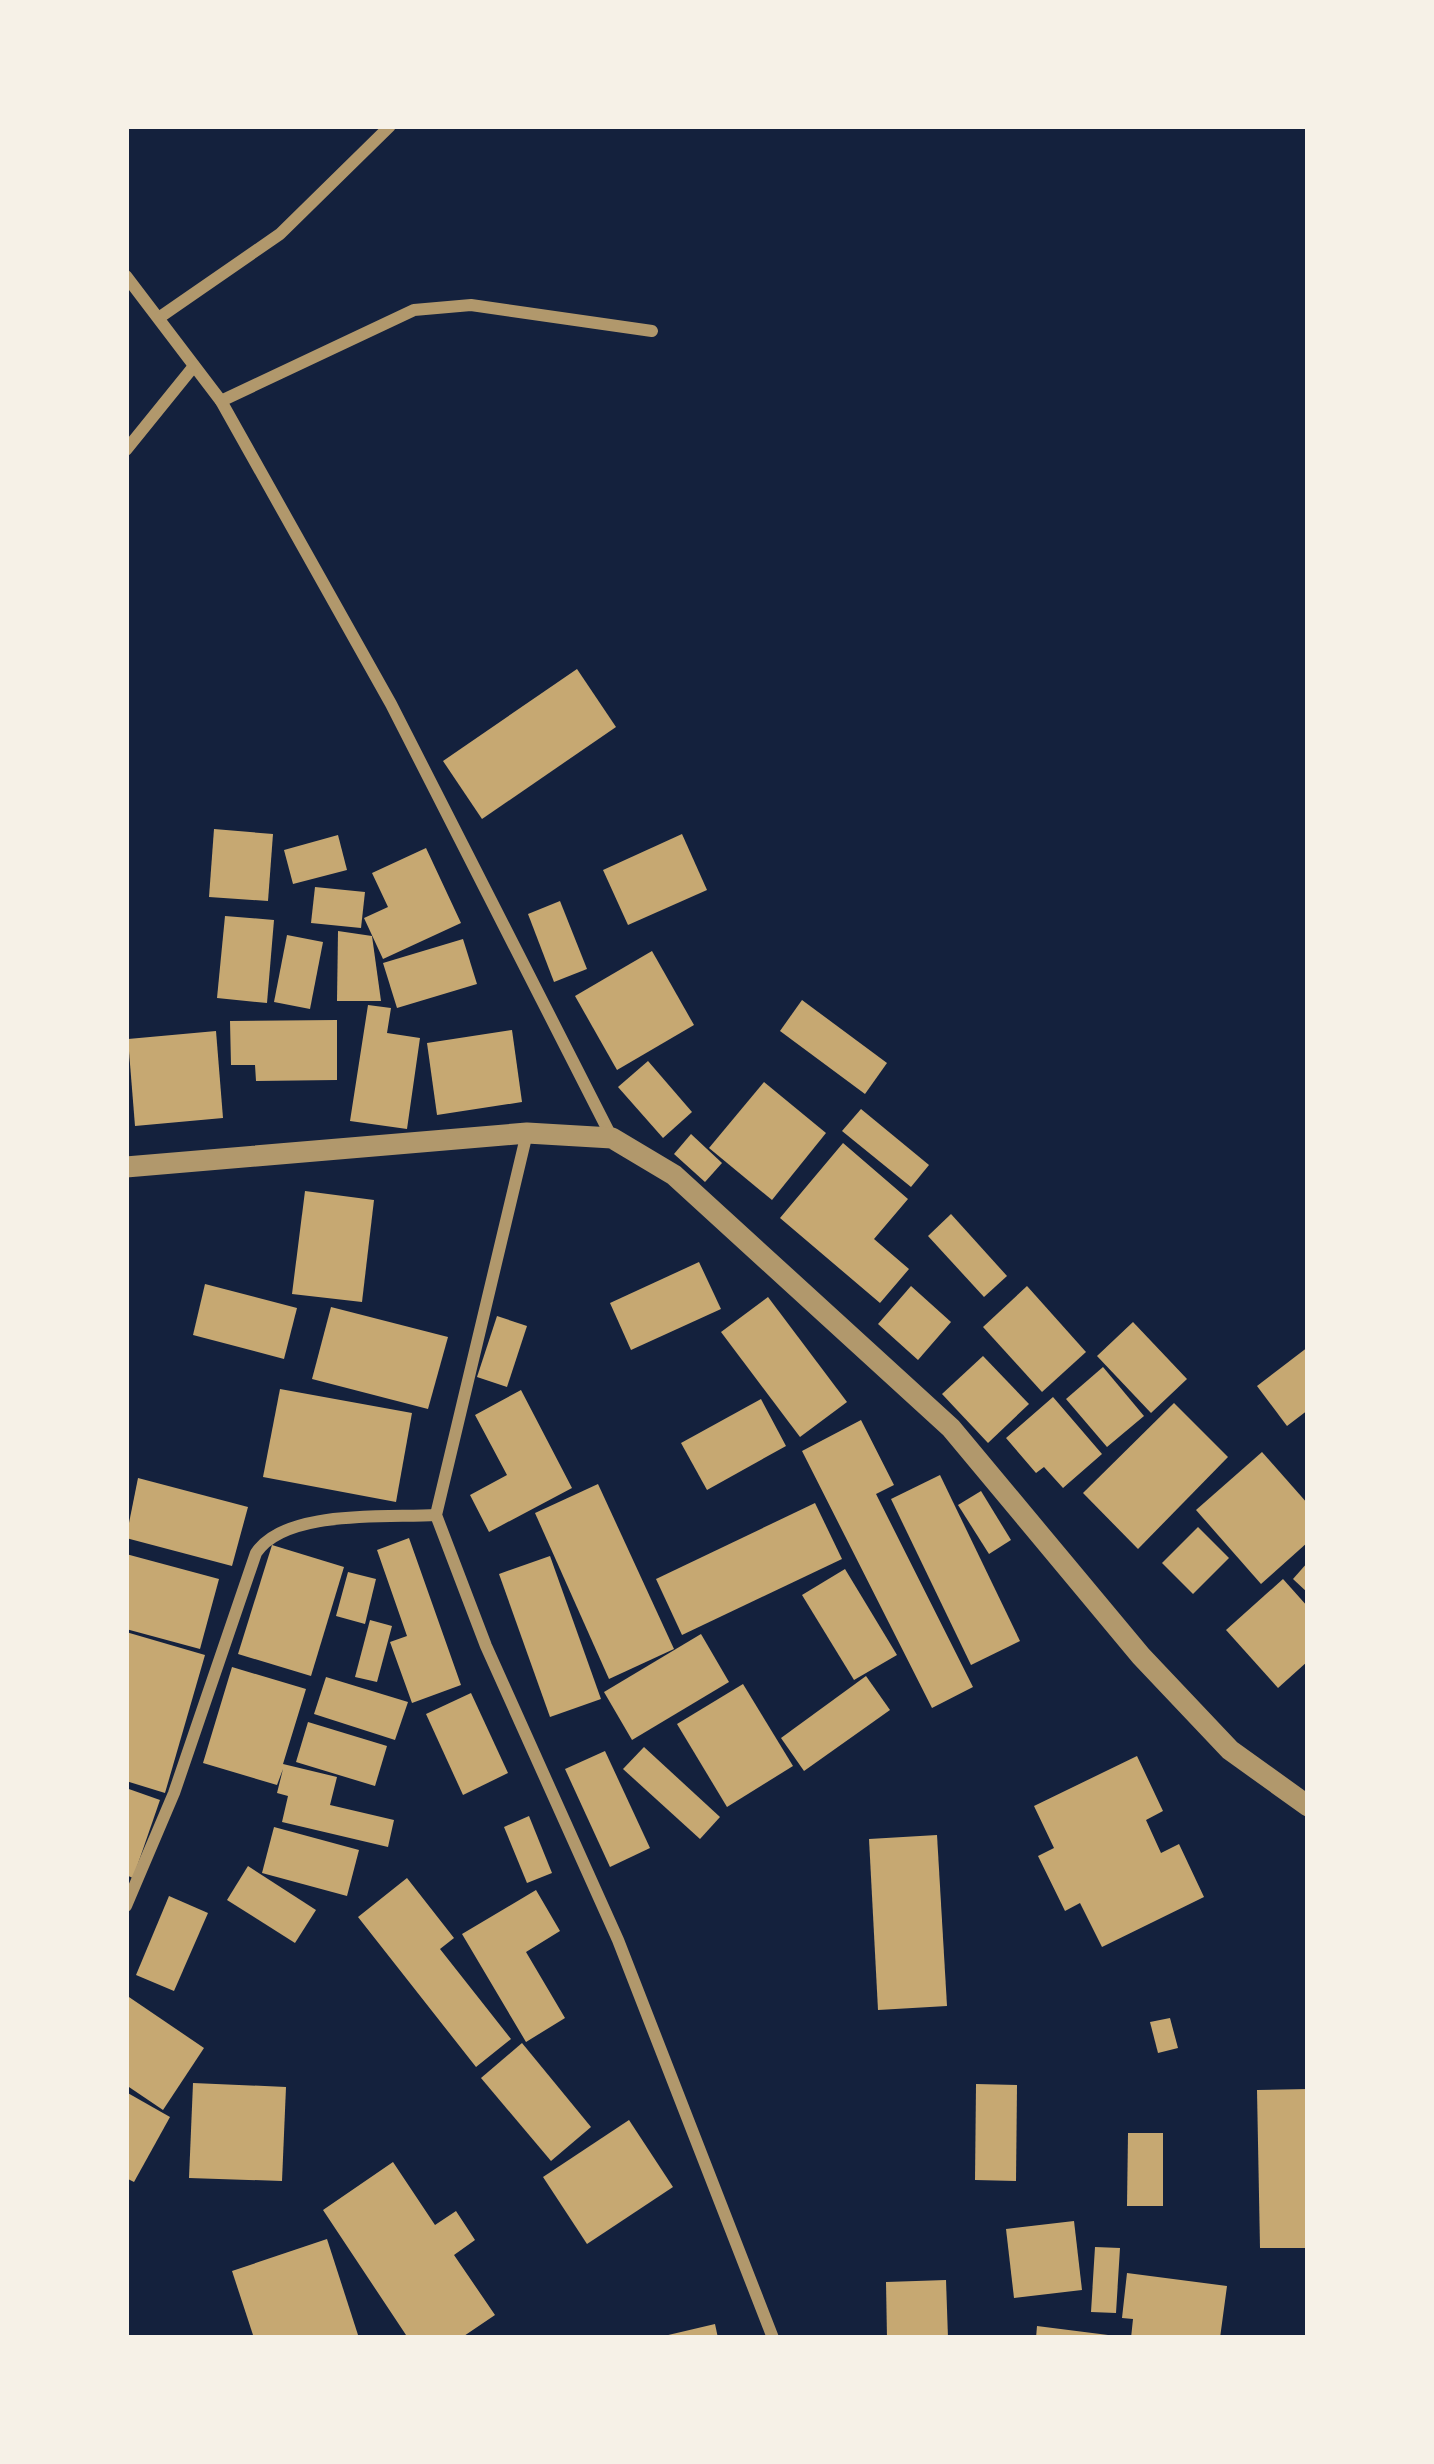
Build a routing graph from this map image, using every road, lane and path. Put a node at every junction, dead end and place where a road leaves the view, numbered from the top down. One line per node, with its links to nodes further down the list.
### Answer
1 (389, 126): 3 (street)
2 (126, 276): 3 (street)
3 (160, 316): 5 (street)
4 (652, 331): 6 (street)
5 (194, 366): 6 (street); 7 (street)
6 (221, 401): 9 (street)
7 (126, 450)
8 (527, 1133): 9 (street); 10 (street); 11 (street)
9 (612, 1138): 12 (street)
10 (126, 1167)
11 (436, 1515): 13 (street); 14 (street)
12 (1308, 1806)
13 (126, 1906)
14 (773, 2338)

